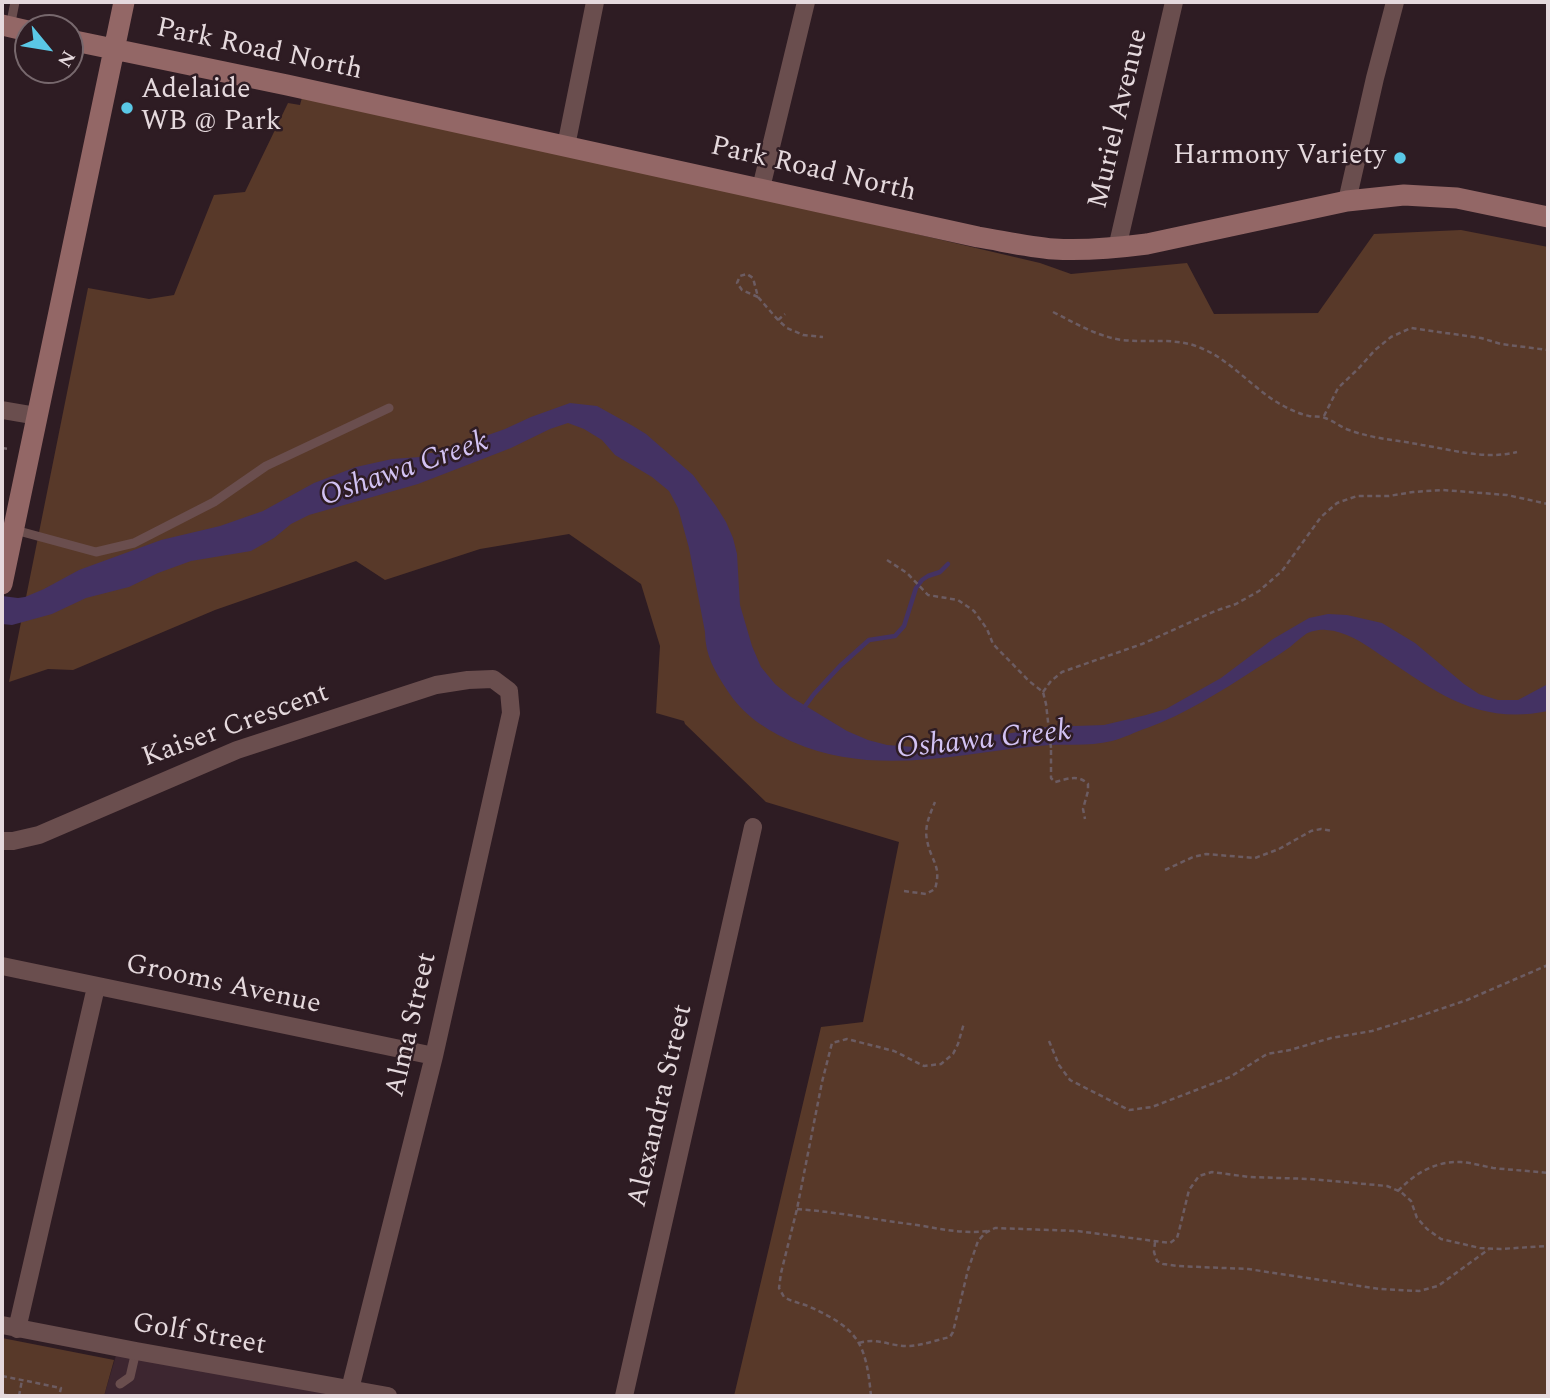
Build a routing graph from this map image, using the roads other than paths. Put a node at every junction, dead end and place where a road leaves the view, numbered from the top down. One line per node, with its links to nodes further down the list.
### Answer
1 (15, 2): 7 (lane)
2 (124, 2): 9 (main road)
3 (595, 2): 10 (street)
4 (806, 2): 11 (street)
5 (1174, 2): 14 (street, Muriel Avenue)
6 (1395, 2): 12 (street)
7 (13, 27)
8 (84, 43): 9 (main road, Park Road North)
9 (114, 49): 10 (main road, Park Road North); 17 (main road)
10 (566, 146): 11 (main road, Park Road North)
11 (761, 188): 14 (main road, Park Road North)
12 (1347, 201): 13 (main road, Park Road North); 14 (main road, Park Road North)
13 (1548, 218)
14 (1117, 248)
15 (389, 408): 18 (lane)
16 (2, 410): 17 (street)
17 (37, 416): 18 (main road)
18 (13, 530): 19 (main road)
19 (2, 584)
20 (493, 679): 22 (street, Kaiser Crescent); 25 (street, Alma Street)
21 (753, 827): 31 (street, Alexandra Street)
22 (2, 841)
23 (2, 966): 24 (street, Grooms Avenue)
24 (96, 986): 25 (street, Grooms Avenue); 26 (street)
25 (434, 1056): 29 (street, Alma Street)
26 (10, 1327): 27 (street, Golf Street)
27 (136, 1351): 28 (lane); 29 (street, Golf Street)
28 (120, 1384)
29 (350, 1389): 30 (street, Golf Street)
30 (388, 1396)
31 (624, 1396)

